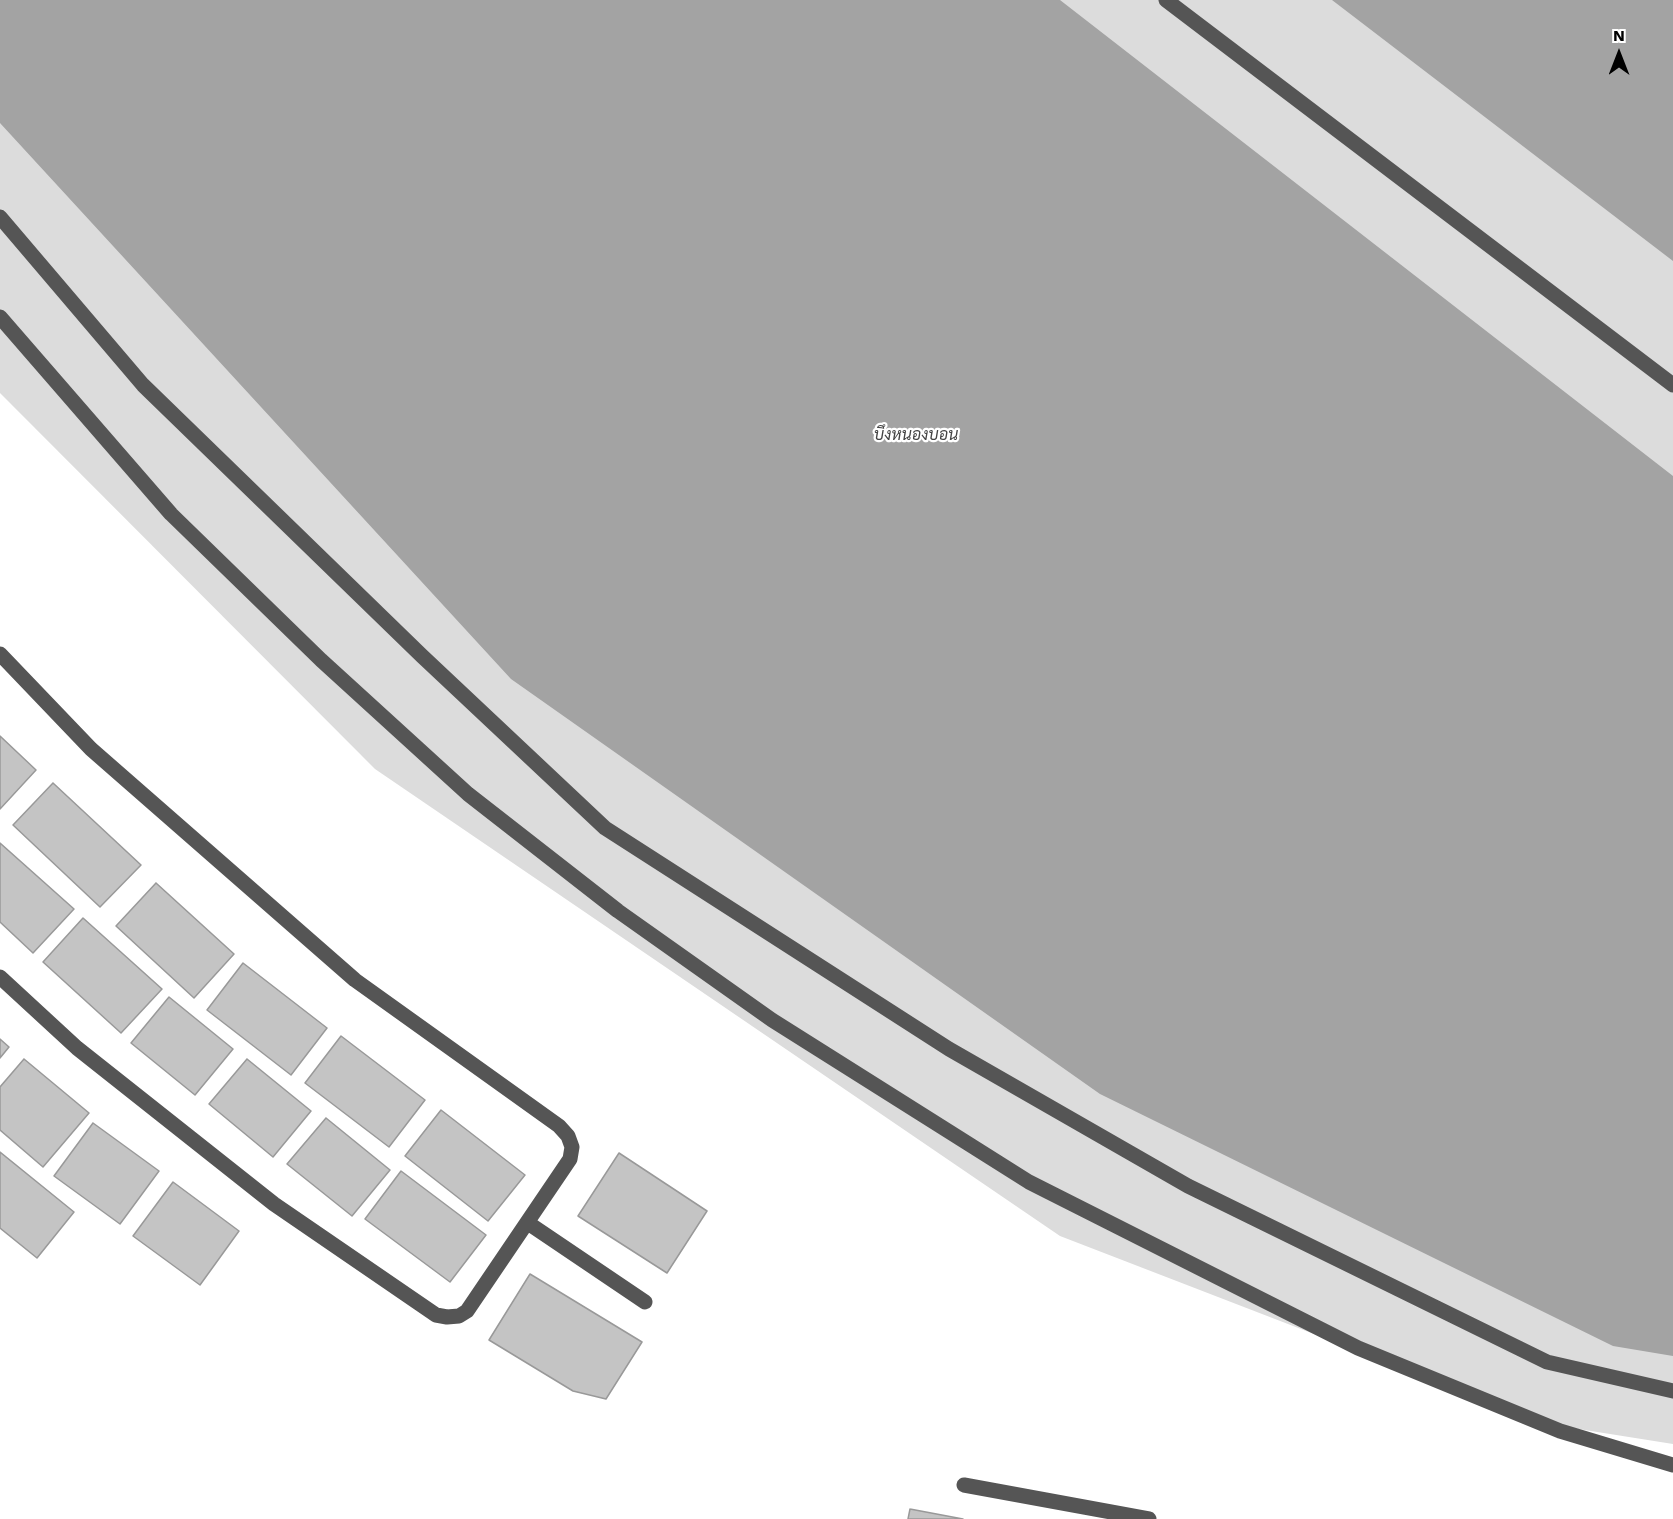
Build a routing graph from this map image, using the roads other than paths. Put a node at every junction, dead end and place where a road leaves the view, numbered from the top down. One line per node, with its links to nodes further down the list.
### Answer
1 (1166, 0): 4 (street)
2 (0, 217): 9 (street)
3 (0, 317): 10 (street)
4 (1673, 385)
5 (0, 654): 7 (street)
6 (0, 977): 7 (street)
7 (528, 1223): 8 (street)
8 (645, 1302)
9 (1673, 1391)
10 (1673, 1465)
11 (964, 1485): 12 (street)
12 (1149, 1519)

